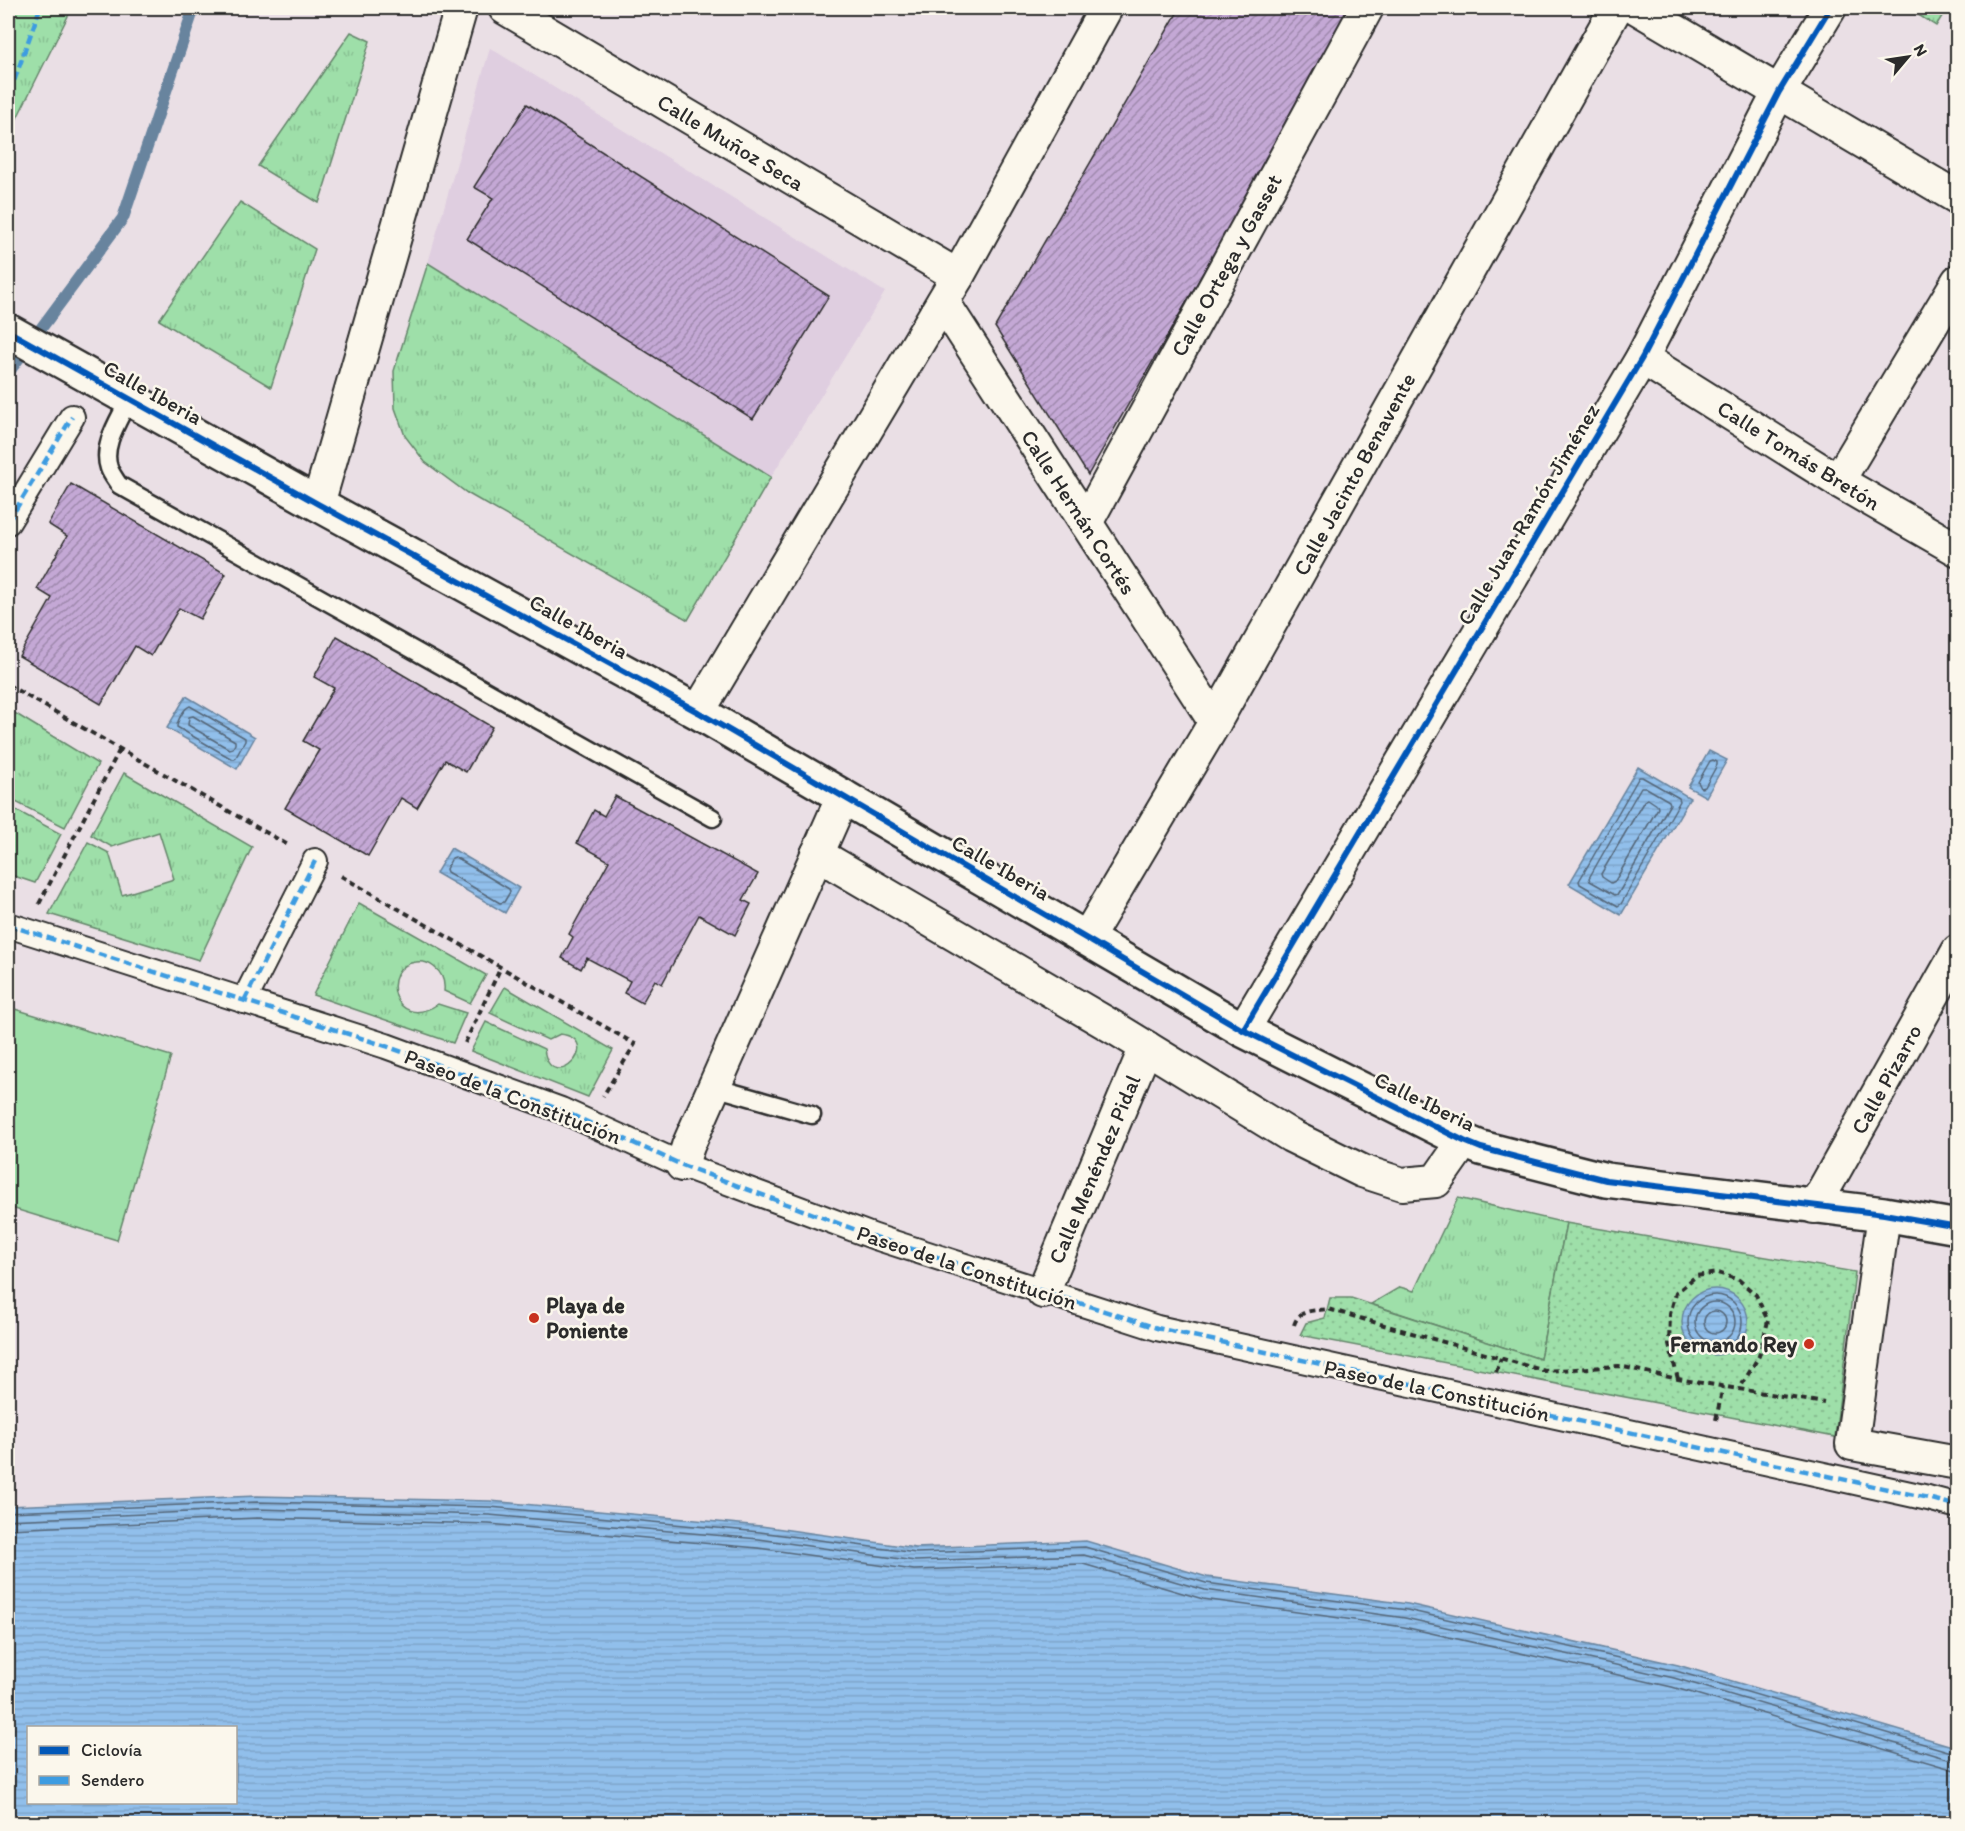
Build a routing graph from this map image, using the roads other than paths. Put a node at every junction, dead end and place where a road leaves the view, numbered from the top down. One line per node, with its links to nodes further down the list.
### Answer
1 (460, 8): 17 (street)
2 (505, 8): 11 (street, Calle Muñoz Seca)
3 (1106, 8): 11 (street)
4 (1367, 8): 19 (street, Calle Ortega y Gasset)
5 (1616, 8): 22 (street, Calle Jacinto Benavente)
6 (1636, 8): 8 (street)
7 (1830, 8): 8 (street, Calle Juan Ramón Jiménez)
8 (1779, 92): 9 (street); 13 (street, Calle Juan Ramón Jiménez)
9 (1958, 198)
10 (1958, 281): 16 (street)
11 (951, 289): 19 (street, Calle Hernán Cortés); 21 (street)
12 (8, 331): 14 (main road, Calle Iberia)
13 (1642, 358): 16 (street, Calle Tomás Bretón); 31 (street, Calle Juan Ramón Jiménez)
14 (129, 399): 17 (main road, Calle Iberia); 24 (lane)
15 (72, 417): 18 (street)
16 (1838, 481): 20 (street, Calle Tomás Bretón)
17 (318, 504): 21 (main road, Calle Iberia)
18 (8, 522)
19 (1086, 523): 22 (street, Calle Hernán Cortés)
20 (1958, 550)
21 (698, 712): 23 (main road, Calle Iberia)
22 (1215, 722): 28 (street, Calle Jacinto Benavente)
23 (843, 796): 25 (street); 28 (main road, Calle Iberia)
24 (713, 818)
25 (817, 854): 32 (street); 33 (street)
26 (315, 861): 30 (street)
27 (16, 928): 30 (street, Paseo de la Constitución)
28 (1087, 938): 31 (main road, Calle Iberia)
29 (1958, 951): 37 (street, Calle Pizarro)
30 (244, 1001): 36 (street, Paseo de la Constitución)
31 (1243, 1030): 35 (main road, Calle Iberia)
32 (1146, 1047): 35 (street); 40 (street, Calle Menéndez Pidal)
33 (714, 1088): 34 (lane); 36 (street)
34 (812, 1115)
35 (1464, 1141): 37 (main road, Calle Iberia)
36 (682, 1165): 40 (street, Paseo de la Constitución)
37 (1814, 1207): 38 (main road, Calle Iberia)
38 (1884, 1214): 39 (main road, Calle Iberia); 41 (street)
39 (1958, 1227)
40 (1043, 1292): 42 (street, Paseo de la Constitución)
41 (1958, 1463)
42 (1958, 1506)

